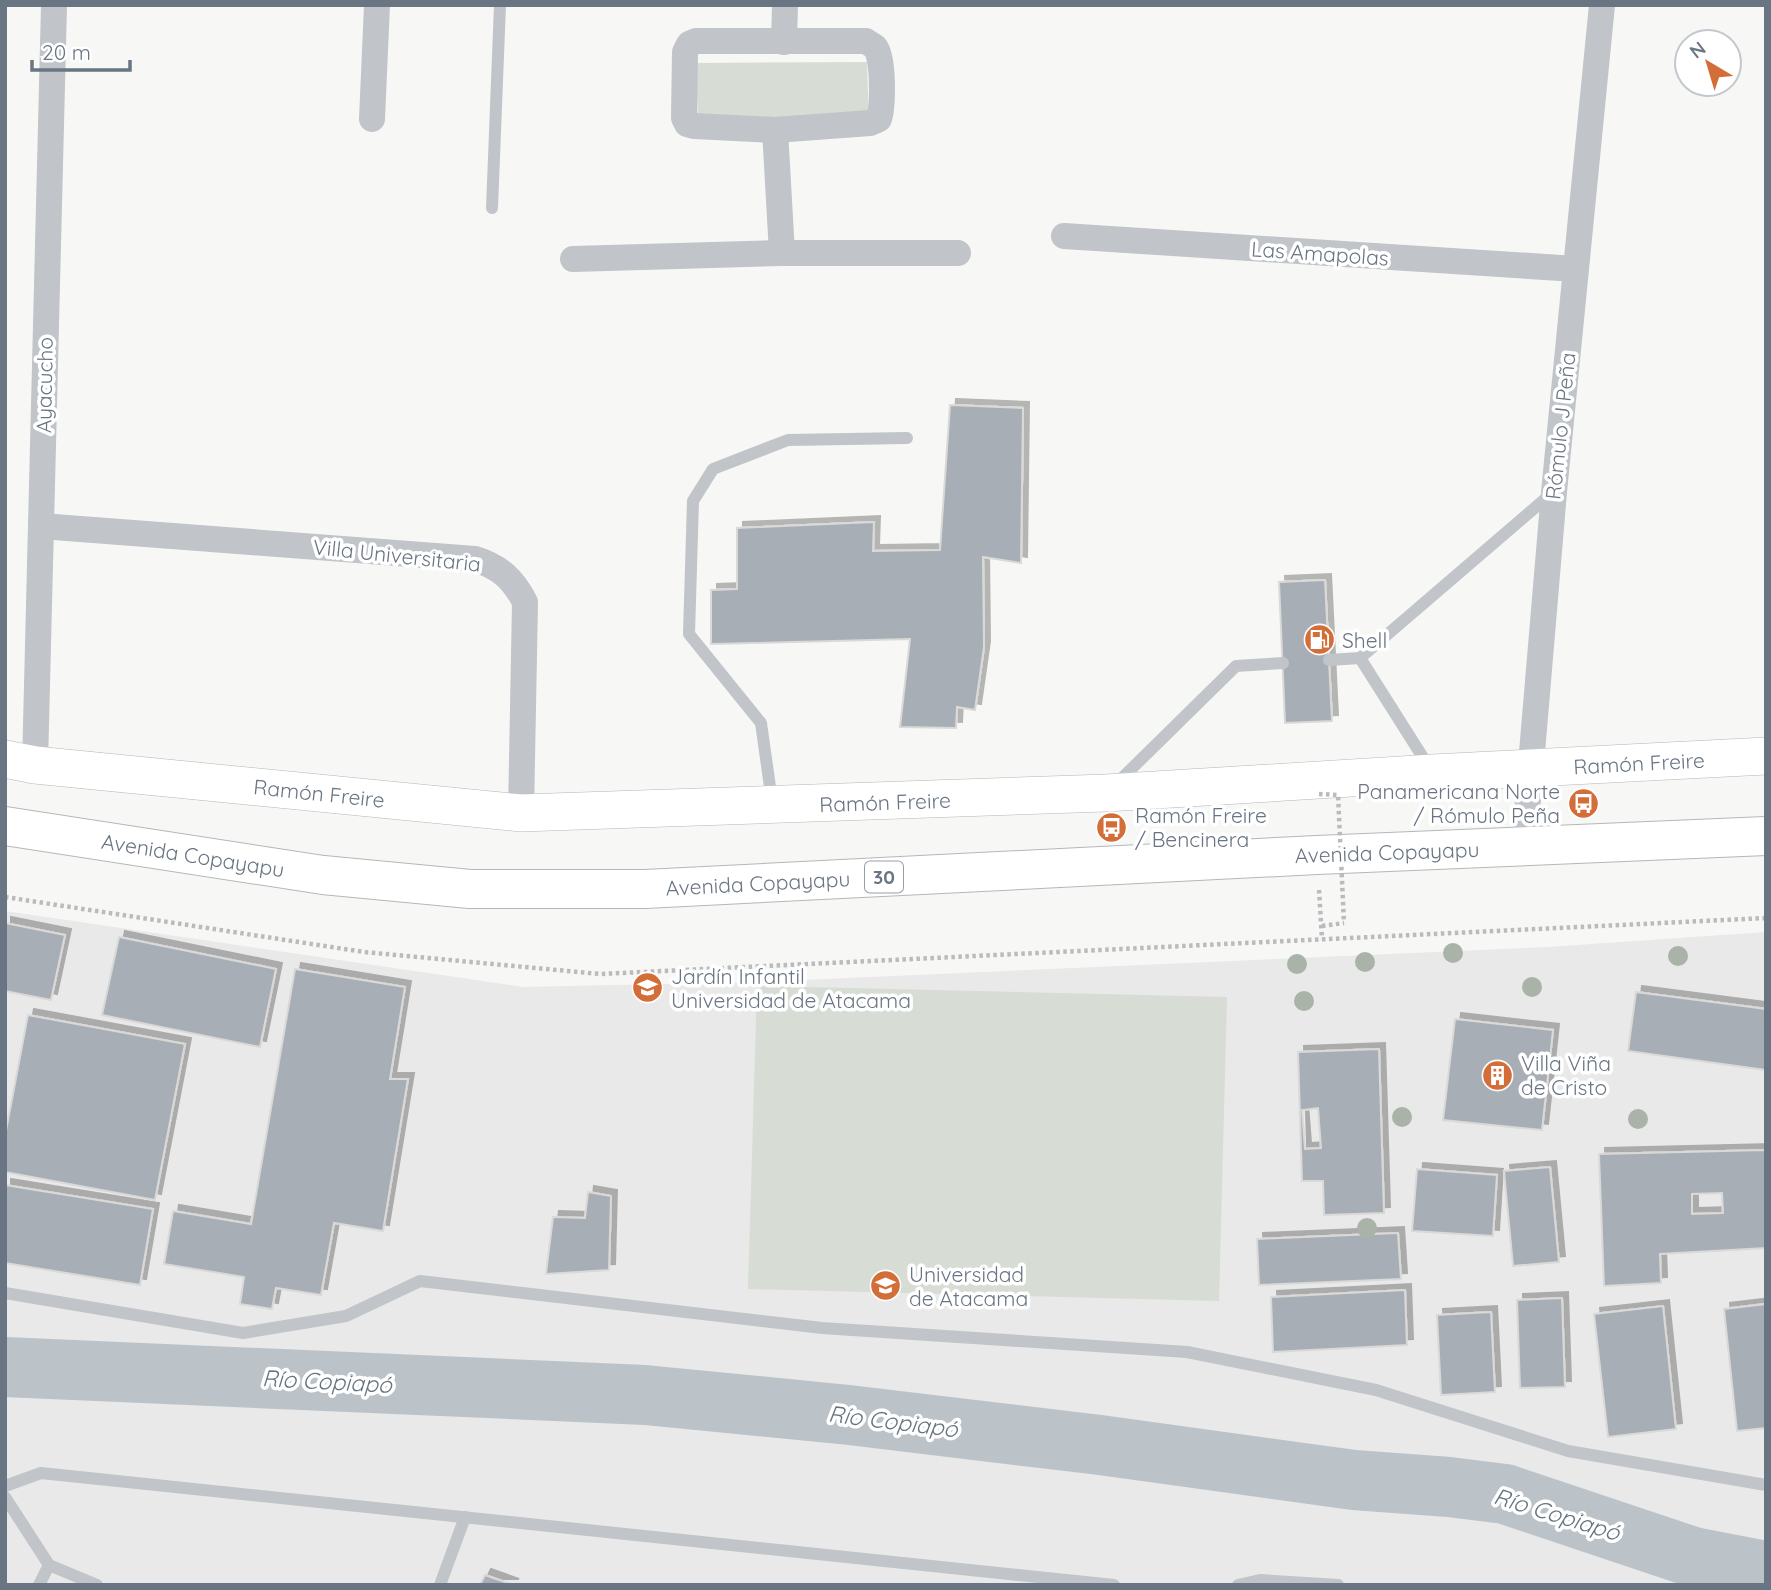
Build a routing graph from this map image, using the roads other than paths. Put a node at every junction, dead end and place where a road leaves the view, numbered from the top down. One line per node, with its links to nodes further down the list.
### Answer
1 (54, 5): 17 (street, Ayacucho)
2 (377, 5): 7 (street)
3 (500, 5): 9 (lane)
4 (785, 5): 6 (street)
5 (1602, 5): 14 (street, Rómulo J Peña)
6 (784, 42): 8 (street); 8 (street)
7 (372, 119)
8 (775, 130): 11 (street)
9 (492, 208)
10 (1064, 236): 14 (street, Las Amapolas)
11 (782, 253): 12 (street); 13 (street)
12 (958, 253)
13 (573, 259)
14 (1576, 269): 16 (street, Rómulo J Peña)
15 (907, 438): 26 (lane)
16 (1553, 492): 18 (lane); 23 (street, Rómulo J Peña)
17 (41, 526): 22 (street, Ayacucho); 27 (street, Villa Universitaria)
18 (1360, 658): 19 (lane); 24 (lane)
19 (1329, 660)
20 (1283, 663): 25 (lane)
21 (1766, 756): 23 (street, Ramón Freire)
22 (20, 762): 27 (street, Ramón Freire)
23 (1529, 768): 24 (street, Ramón Freire); 30 (street, Rómulo J Peña)
24 (1433, 773): 25 (street, Ramón Freire)
25 (1106, 793): 26 (street, Ramón Freire)
26 (772, 806): 27 (street, Ramón Freire)
27 (521, 813)
28 (5, 826): 30 (highway, Avenida Copayapu / 30)
29 (1766, 836): 30 (highway, Avenida Copayapu / 30)
30 (1524, 846)
31 (5, 1293): 32 (lane)
32 (1766, 1485)
33 (5, 1486): 35 (lane)
34 (5, 1497): 36 (lane)
35 (465, 1517): 37 (lane); 40 (lane)
36 (49, 1565): 38 (lane); 39 (lane)
37 (1071, 1583): 41 (lane)
38 (39, 1585)
39 (97, 1585)
40 (440, 1585)
41 (1114, 1585)
42 (1238, 1585): 43 (lane)
43 (1338, 1585)

